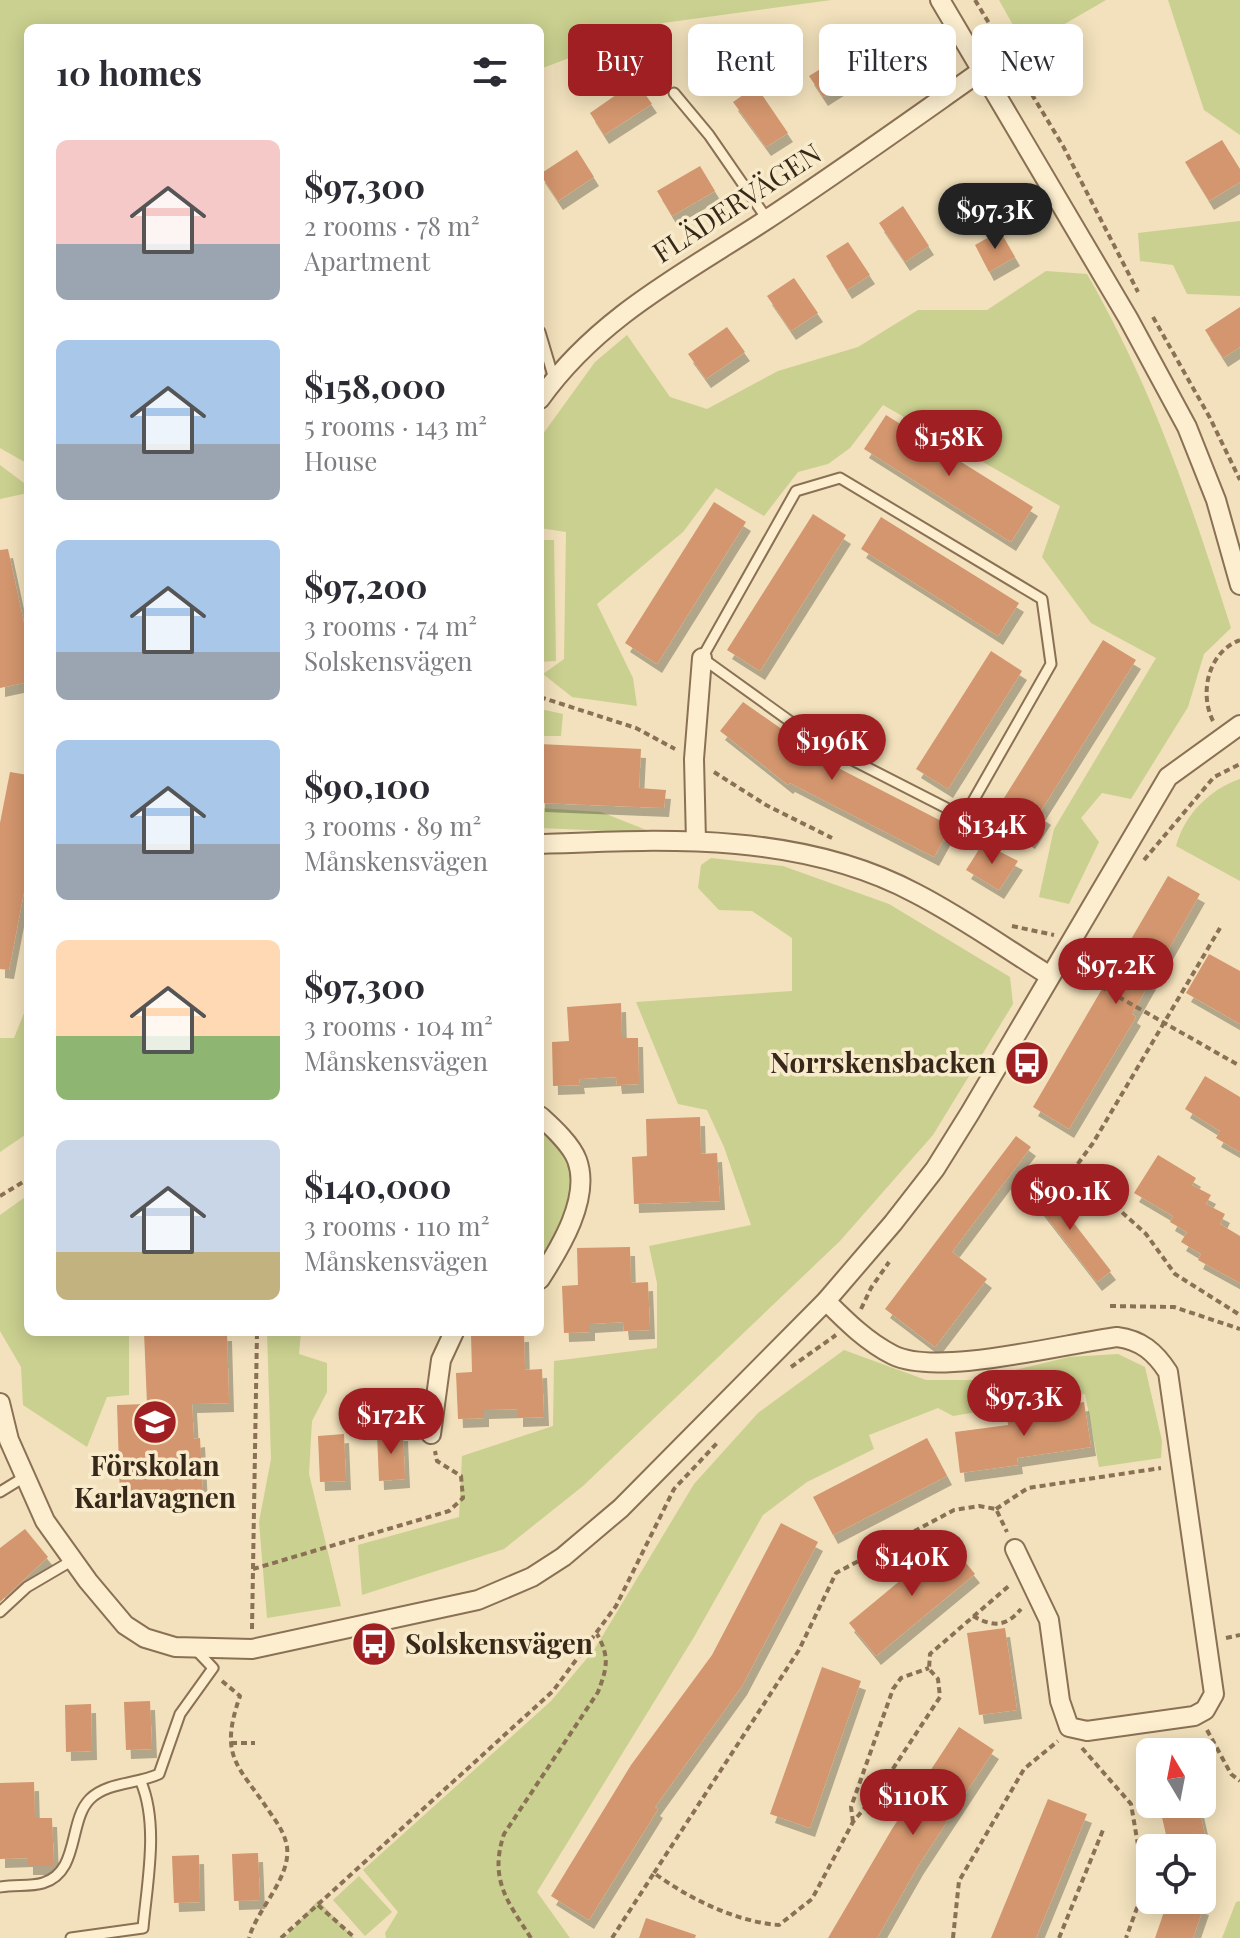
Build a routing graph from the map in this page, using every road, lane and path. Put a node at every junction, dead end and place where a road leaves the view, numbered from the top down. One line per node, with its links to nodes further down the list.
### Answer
1 (940, 0): 3 (street)
2 (975, 0): 11 (path)
3 (972, 55)
4 (972, 77): 7 (street, FLÄDERVÄGEN)
5 (674, 93): 7 (lane)
6 (996, 96): 12 (street)
7 (767, 219): 9 (street, FLÄDERVÄGEN)
8 (544, 345): 9 (lane)
9 (554, 379): 10 (street, FLÄDERVÄGEN)
10 (544, 393)
11 (1240, 480)
12 (1240, 585)
13 (1240, 640): 17 (path)
14 (702, 658): 14 (lane); 18 (street)
15 (544, 698): 18 (path)
16 (1240, 725): 17 (street)
17 (1220, 737): 19 (path); 27 (street)
18 (694, 759): 20 (street); 21 (path)
19 (1239, 764)
20 (696, 841): 22 (street); 27 (street)
21 (843, 842)
22 (544, 844)
23 (1011, 926): 25 (path)
24 (1220, 928): 28 (path)
25 (1035, 934)
26 (1075, 972): 28 (path)
27 (1050, 976): 36 (street)
28 (1164, 1023): 29 (path); 32 (path)
29 (1240, 1066)
30 (544, 1121): 35 (street)
31 (1034, 1166): 32 (path)
32 (1066, 1180): 38 (path)
33 (24, 1181): 34 (path)
34 (0, 1196)
35 (544, 1273)
36 (826, 1301): 44 (street); 57 (street)
37 (1110, 1306): 39 (path)
38 (1240, 1315)
39 (1240, 1329)
40 (257, 1336): 50 (path)
41 (452, 1336): 43 (street)
42 (0, 1403): 45 (street)
43 (431, 1434): 50 (path)
44 (1184, 1465): 47 (path); 60 (street)
45 (26, 1476): 46 (lane); 49 (street)
46 (0, 1492)
47 (996, 1509): 48 (path); 68 (path)
48 (1015, 1549): 51 (street)
49 (73, 1560): 53 (lane); 56 (street)
50 (253, 1569): 57 (path)
51 (1027, 1572): 54 (path); 61 (street)
52 (1023, 1607): 54 (path)
53 (0, 1612)
54 (973, 1616): 59 (path)
55 (597, 1634): 74 (path)
56 (194, 1648): 57 (street); 58 (lane)
57 (252, 1649)
58 (213, 1668): 62 (path); 65 (lane)
59 (929, 1668): 66 (path); 66 (path)
60 (1199, 1715): 61 (street); 64 (path)
61 (1075, 1729): 76 (path); 78 (path)
62 (231, 1743): 63 (path); 72 (path)
63 (255, 1743)
64 (1240, 1781)
65 (141, 1782): 69 (lane); 71 (lane)
66 (853, 1822): 68 (path)
67 (1103, 1830): 77 (path)
68 (654, 1873): 75 (path)
69 (0, 1887)
70 (318, 1904): 73 (path)
71 (71, 1938)
72 (249, 1938)
73 (355, 1938)
74 (531, 1938)
75 (612, 1938)
76 (953, 1938)
77 (1059, 1938)
78 (1126, 1938)

